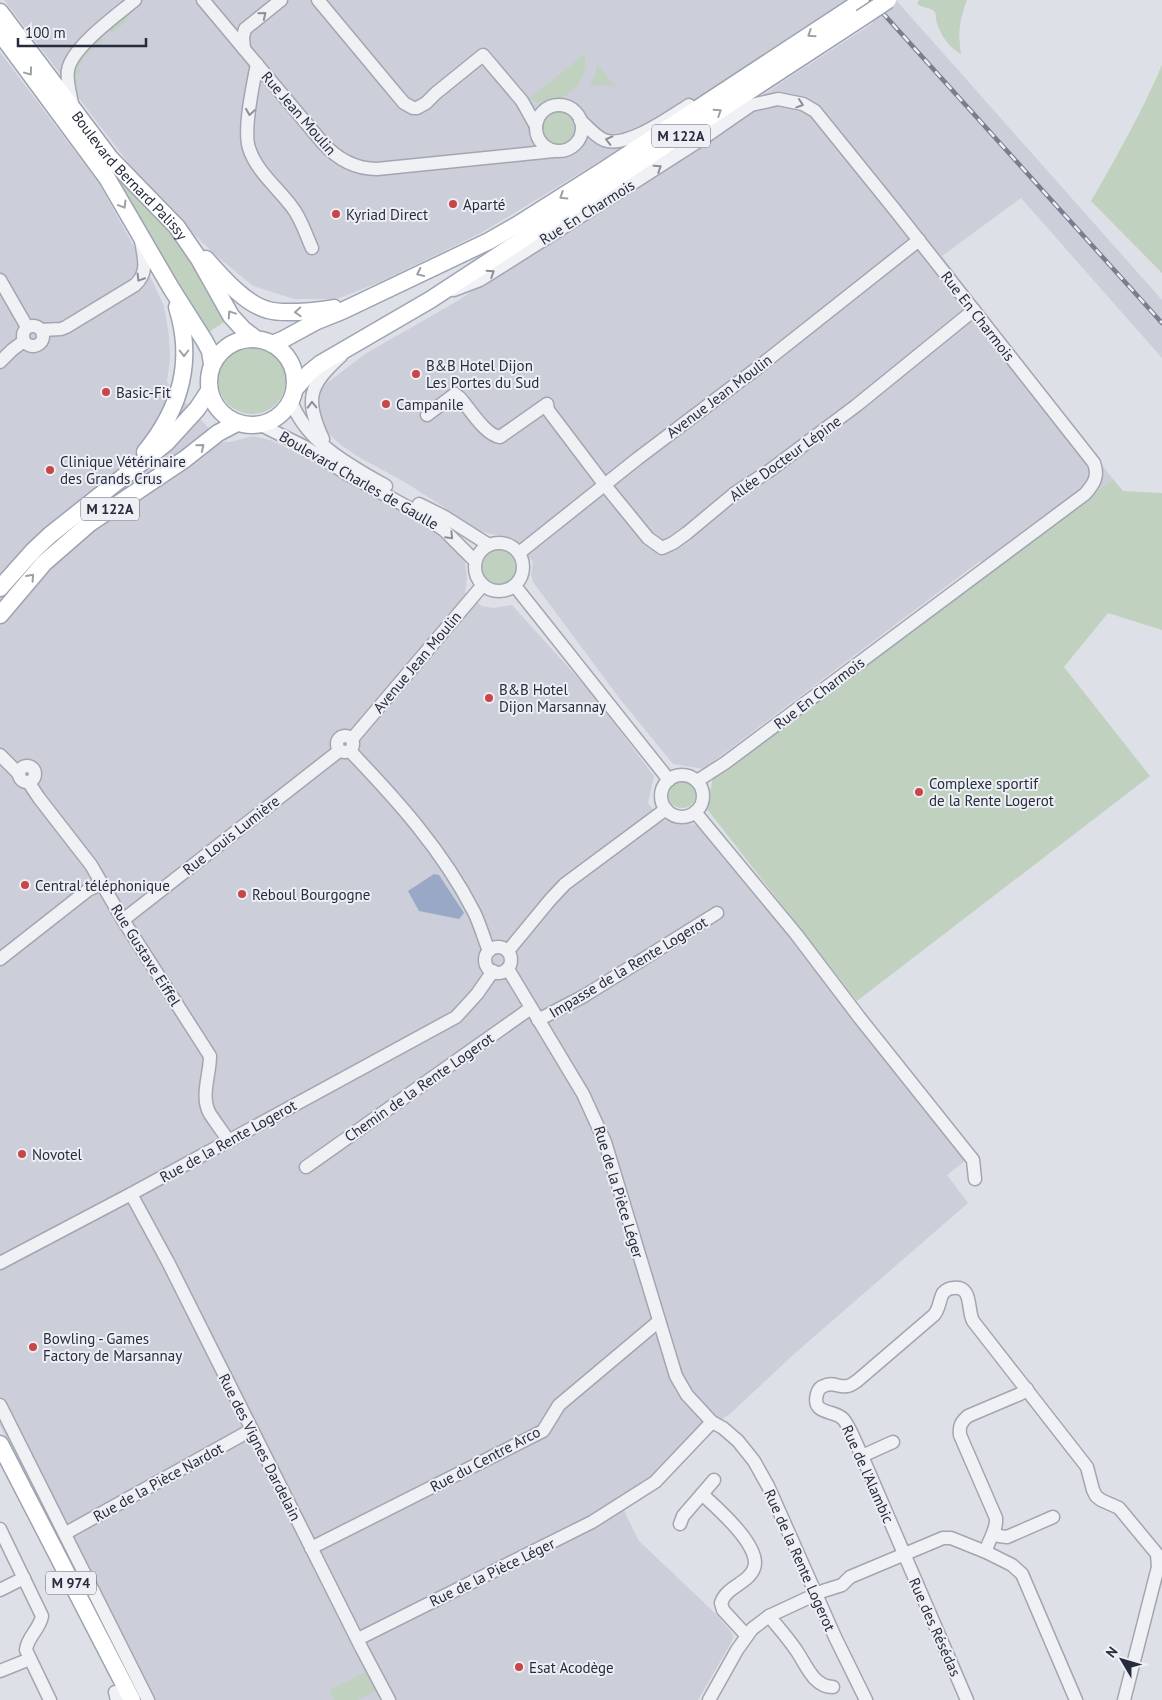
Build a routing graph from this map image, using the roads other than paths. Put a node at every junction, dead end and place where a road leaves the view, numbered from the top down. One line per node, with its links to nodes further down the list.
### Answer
1 (135, 0): 16 (street)
2 (203, 0): 8 (street, Rue Jean Moulin)
3 (281, 0): 9 (street, one-way to 3)
4 (318, 0): 14 (street)
5 (888, 0): 6 (main road, M 122A, bridge)
6 (859, 8): 13 (main road, M 122A, one-way to 13); 28 (main road, M 122A, one-way to 6)
7 (0, 12): 16 (main road, Boulevard Bernard Palissy)
8 (225, 27): 9 (street); 11 (street, Rue Jean Moulin)
9 (245, 29): 11 (street)
10 (0, 33): 22 (main road, Boulevard Bernard Palissy, one-way to 22)
11 (244, 49): 12 (street, Rue Jean Moulin)
12 (257, 64): 20 (street, Rue Jean Moulin); 24 (street, one-way to 24)
13 (745, 78): 17 (street, one-way to 17); 27 (main road, M 122A, one-way to 27)
14 (522, 101): 15 (street); 18 (street)
15 (547, 108): 17 (street); 18 (street)
16 (73, 111): 21 (main road, Boulevard Bernard Palissy)
17 (580, 120): 19 (street)
18 (536, 130): 19 (street); 20 (street)
19 (554, 151): 20 (street, Rue Jean Moulin)
20 (514, 155)
21 (177, 227): 27 (main road, one-way to 21); 32 (main road, Boulevard Bernard Palissy, one-way to 21)
22 (139, 232): 26 (main road, Boulevard Bernard Palissy); 31 (street, one-way to 31)
23 (919, 240): 28 (street, Rue En Charmois, one-way to 23); 29 (street, Rue En Charmois); 45 (street, Avenue Jean Moulin)
24 (312, 248)
25 (0, 280): 30 (street)
26 (171, 288): 37 (main road, Boulevard Bernard Palissy); 44 (main road, one-way to 44)
27 (379, 293): 35 (main road, M 122A)
28 (430, 300): 34 (main road, M 122A)
29 (974, 310): 45 (street, Allée Docteur Lépine); 56 (street, Rue En Charmois)
30 (27, 328): 31 (street); 33 (street)
31 (41, 330): 33 (street)
32 (256, 339): 35 (main road); 37 (main road)
33 (24, 341): 36 (street)
34 (355, 343): 39 (main road, M 122A); 43 (street, Boulevard Charles de Gaulle, one-way to 34)
35 (272, 344): 39 (main road)
36 (0, 362)
37 (212, 364): 38 (main road)
38 (209, 391): 41 (main road); 44 (main road, M 122A)
39 (293, 395): 42 (main road); 43 (street, Boulevard Charles de Gaulle)
40 (427, 415): 45 (street)
41 (237, 423): 42 (main road); 52 (main road, M 122A, one-way to 41)
42 (261, 425): 48 (street, Boulevard Charles de Gaulle, one-way to 48)
43 (328, 450): 46 (street, Boulevard Charles de Gaulle)
44 (126, 475): 51 (main road, M 122A)
45 (604, 484): 47 (street, Avenue Jean Moulin)
46 (489, 545): 47 (street); 48 (street)
47 (519, 553): 50 (street)
48 (475, 561): 49 (street)
49 (482, 586): 50 (street); 53 (street, Avenue Jean Moulin)
50 (515, 586): 55 (street)
51 (0, 588)
52 (0, 615)
53 (347, 747): 61 (street, Rue Louis Lumière); 62 (street)
54 (0, 755): 59 (street, Rue Gustave Eiffel)
55 (669, 780): 56 (street); 57 (street)
56 (697, 781): 58 (street)
57 (666, 809): 58 (street); 63 (street)
58 (696, 812): 71 (street)
59 (101, 884): 61 (street, Rue Gustave Eiffel); 64 (street)
60 (717, 913): 68 (street, Impasse de la Rente Logerot)
61 (123, 920): 69 (street, Rue Gustave Eiffel)
62 (489, 951): 63 (street); 66 (street)
63 (508, 951): 65 (street)
64 (0, 960)
65 (508, 969): 66 (street); 67 (street, Rue de la Pièce Léger)
66 (493, 971): 69 (street, Rue de la Rente Logerot)
67 (531, 1008): 68 (street, Rue de la Pièce Léger); 70 (street, Chemin de la Rente Logerot)
68 (538, 1020): 74 (street, Rue de la Pièce Léger)
69 (228, 1140): 72 (street, Rue de la Rente Logerot)
70 (306, 1167)
71 (975, 1180)
72 (131, 1194): 73 (street, Rue de la Rente Logerot); 78 (street, Rue des Vignes Dardelain)
73 (0, 1263)
74 (659, 1321): 77 (street, Rue de la Pièce Léger); 90 (street, Rue du Centre Arco)
75 (1027, 1389): 81 (street, Rue de l'Alambic); 89 (street); 93 (street)
76 (0, 1406): 88 (street)
77 (718, 1425): 96 (street, Rue de la Rente Logerot); 99 (street, Rue de la Pièce Léger)
78 (251, 1430): 88 (street, Rue de la Pièce Nardot); 90 (street, Rue des Vignes Dardelain)
79 (893, 1442): 81 (street)
80 (0, 1444): 105 (main road, M 974)
81 (862, 1456): 92 (street, Rue de l'Alambic)
82 (0, 1468): 103 (main road, M 974)
83 (714, 1480): 84 (street)
84 (702, 1494): 86 (street); 98 (street)
85 (1053, 1517): 89 (street)
86 (680, 1524)
87 (0, 1529): 94 (street)
88 (66, 1533): 106 (street)
89 (995, 1533): 91 (street)
90 (311, 1548): 99 (street, Rue des Vignes Dardelain)
91 (986, 1552): 92 (street); 111 (street)
92 (903, 1554): 96 (street); 110 (street, Rue des Résédas)
93 (1160, 1563): 112 (street)
94 (24, 1578): 95 (street); 100 (street)
95 (0, 1590)
96 (815, 1594): 97 (street); 109 (street, Rue de la Rente Logerot)
97 (769, 1616): 98 (street); 102 (street)
98 (746, 1635): 108 (street)
99 (358, 1640): 107 (street, Rue des Vignes Dardelain)
100 (30, 1659): 101 (street); 104 (street)
101 (0, 1672)
102 (833, 1687)
103 (117, 1697)
104 (50, 1700)
105 (132, 1700)
106 (148, 1700)
107 (389, 1700)
108 (709, 1700)
109 (866, 1700)
110 (967, 1700)
111 (1076, 1700)
112 (1124, 1700)

